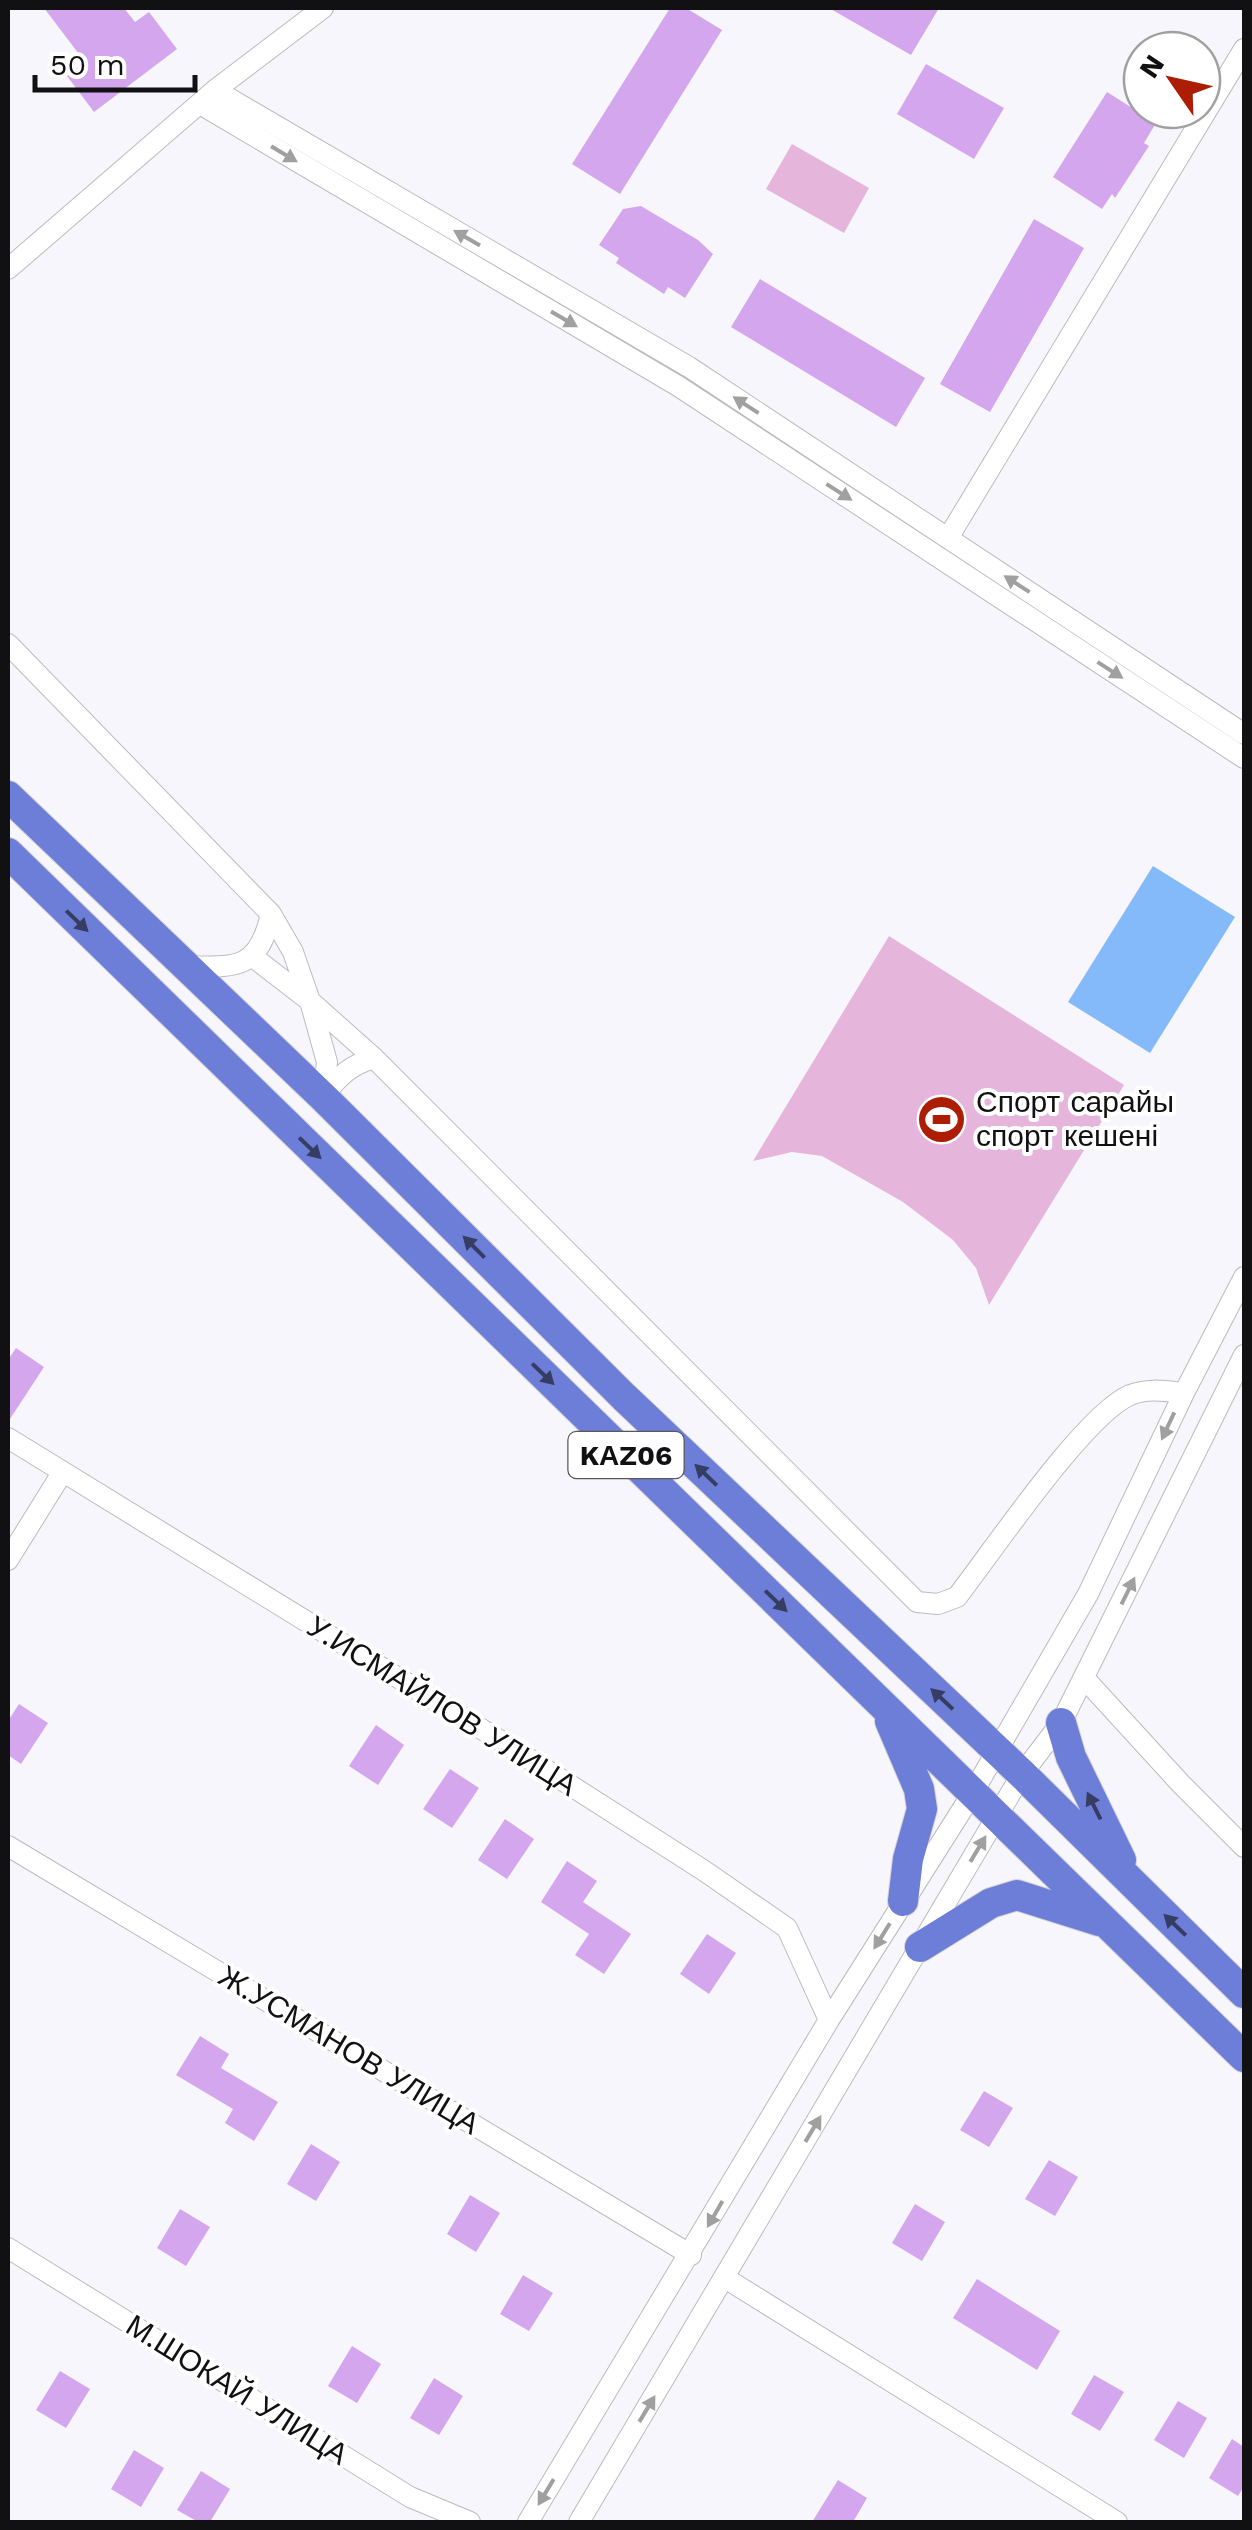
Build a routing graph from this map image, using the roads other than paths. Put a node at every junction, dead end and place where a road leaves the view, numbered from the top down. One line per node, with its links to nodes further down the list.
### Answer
1 (324, 8): 3 (street)
2 (1244, 49): 6 (street)
3 (208, 97): 4 (street); 5 (street)
4 (8, 268)
5 (672, 370): 6 (street, one-way to 5); 9 (street, one-way to 9)
6 (948, 538): 8 (street, one-way to 6)
7 (8, 644): 12 (street)
8 (1244, 734)
9 (1244, 758)
10 (8, 796): 14 (highway, KАZ06)
11 (8, 853): 22 (highway, KАZ06, one-way to 22)
12 (271, 914): 13 (street); 15 (street)
13 (253, 957): 14 (street); 15 (street)
14 (185, 966): 17 (highway, KАZ06)
15 (310, 1001): 16 (street); 17 (street)
16 (374, 1058): 17 (street); 20 (street)
17 (323, 1097): 21 (highway, KАZ06, one-way to 17)
18 (1244, 1277): 20 (street)
19 (1244, 1354): 26 (street, one-way to 19)
20 (1184, 1392): 29 (street, one-way to 29)
21 (624, 1397): 22 (highway); 29 (highway, KАZ06, one-way to 21)
22 (596, 1426): 27 (highway, KАZ06, one-way to 27)
23 (8, 1438): 24 (street, У.ИСМАЙЛОВ УЛИЦА)
24 (62, 1473): 25 (street); 40 (street, У.ИСМАЙЛОВ УЛИЦА)
25 (8, 1560)
26 (1084, 1679): 28 (street); 34 (street)
27 (883, 1705): 31 (highway, KАZ06); 36 (highway)
28 (1061, 1723): 30 (street); 35 (highway, one-way to 28)
29 (997, 1751): 30 (highway, KАZ06); 31 (street)
30 (1022, 1774): 32 (street); 35 (highway, KАZ06)
31 (972, 1794): 32 (highway, KАZ06); 36 (street)
32 (997, 1816): 37 (highway, KАZ06); 38 (street, one-way to 32)
33 (8, 1846): 43 (street, Ж.УСМАНОВ УЛИЦА)
34 (1244, 1847)
35 (1134, 1886): 39 (highway, KАZ06, one-way to 35)
36 (903, 1902): 40 (street, one-way to 40)
37 (1108, 1924): 38 (highway); 41 (highway, KАZ06)
38 (920, 1948): 44 (street, one-way to 38)
39 (1244, 1993)
40 (829, 2020): 43 (street, one-way to 43)
41 (1244, 2057)
42 (8, 2248): 45 (street, М.ШОКАЙ УЛИЦА)
43 (691, 2254): 46 (street, one-way to 46)
44 (725, 2278): 47 (street, one-way to 44); 48 (street)
45 (470, 2522)
46 (528, 2522)
47 (579, 2522)
48 (1117, 2522)

